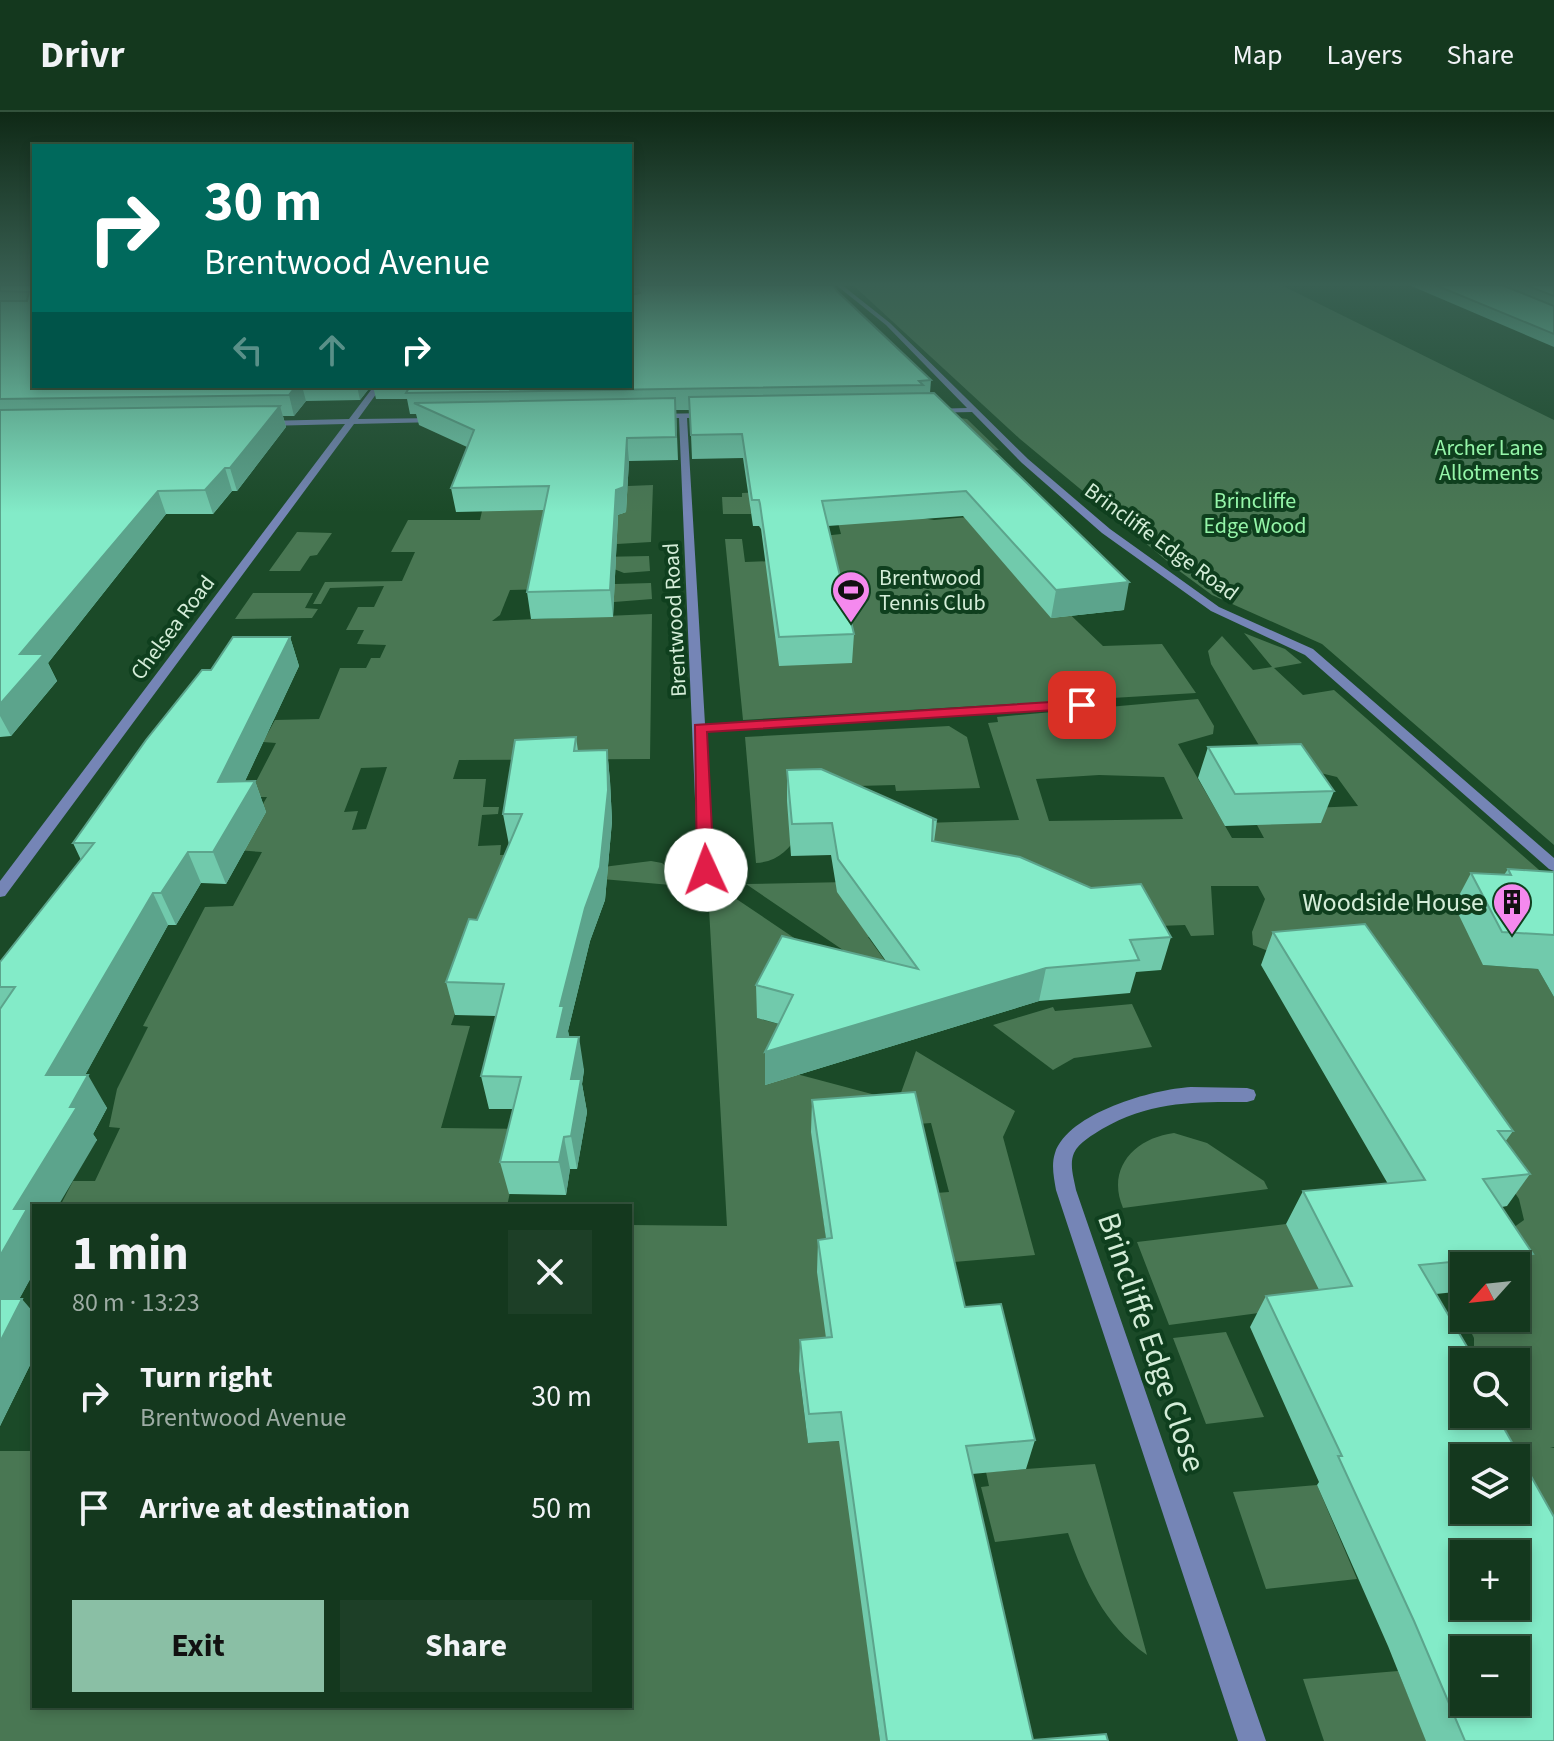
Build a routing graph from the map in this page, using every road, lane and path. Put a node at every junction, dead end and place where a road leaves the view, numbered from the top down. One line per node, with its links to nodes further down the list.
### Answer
1 (925, 361): 3 (street, Brincliffe Edge Road)
2 (376, 388): 9 (street, Chelsea Road)
3 (973, 410): 4 (street); 13 (street, Brincliffe Edge Road)
4 (921, 411)
5 (683, 415): 6 (street); 7 (street); 12 (street, Brentwood Road)
6 (715, 415)
7 (645, 416)
8 (444, 420): 9 (street)
9 (349, 422): 10 (street); 15 (street, Chelsea Road)
10 (256, 423)
11 (1082, 705): 12 (street)
12 (700, 728): 14 (street, Brentwood Road)
13 (1554, 866)
14 (706, 870)
15 (0, 892)
16 (1247, 1095): 17 (street, Brincliffe Edge Close)
17 (1252, 1741)

